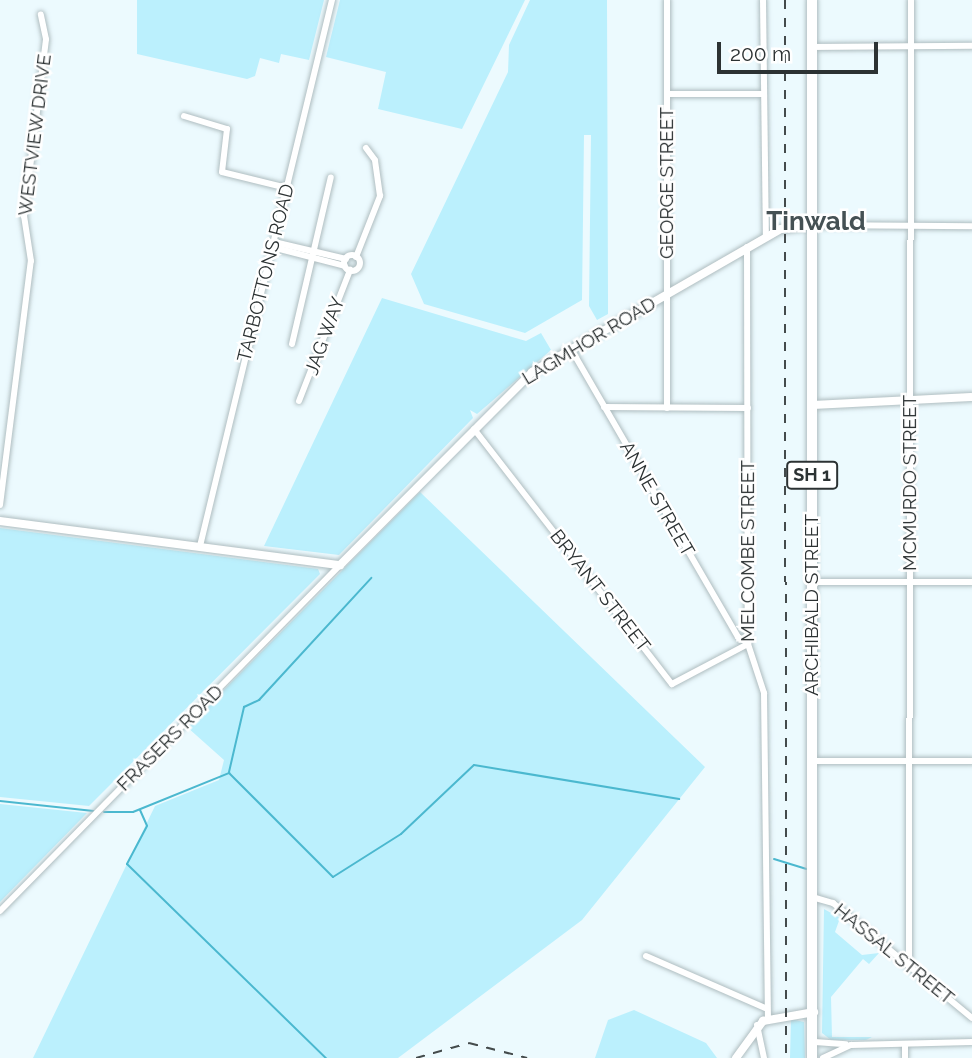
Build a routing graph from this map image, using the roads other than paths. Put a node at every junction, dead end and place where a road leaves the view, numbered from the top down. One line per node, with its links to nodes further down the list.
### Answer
1 (332, 0): 15 (street, TARBOTTONS ROAD)
2 (667, 0): 10 (street, GEORGE STREET)
3 (763, 0): 11 (street)
4 (812, 0): 8 (highway, ARCHIBALD STREET / SH 1)
5 (911, 0): 9 (street, MCMURDO STREET)
6 (41, 15): 36 (street, WESTVIEW DRIVE)
7 (972, 46): 9 (street)
8 (812, 47): 9 (street); 16 (highway, ARCHIBALD STREET / SH 1)
9 (911, 47): 17 (street, MCMURDO STREET)
10 (667, 94): 11 (street); 25 (street, GEORGE STREET)
11 (763, 94): 19 (street)
12 (184, 116): 15 (street)
13 (366, 148): 23 (street)
14 (331, 177): 22 (street)
15 (287, 188): 20 (street, TARBOTTONS ROAD)
16 (812, 225): 17 (street); 19 (street, LAGMHOR ROAD); 31 (highway, ARCHIBALD STREET / SH 1)
17 (910, 226): 18 (street); 29 (street, MCMURDO STREET)
18 (972, 226)
19 (766, 237): 21 (street, LAGMHOR ROAD)
20 (273, 245): 22 (street); 38 (street, TARBOTTONS ROAD)
21 (747, 247): 25 (street, LAGMHOR ROAD); 34 (street, MELCOMBE STREET)
22 (312, 254): 24 (street); 26 (street)
23 (356, 257): 24 (street); 24 (street, JAG WAY)
24 (347, 265): 30 (street, JAG WAY)
25 (667, 293): 27 (street, LAGMHOR ROAD); 33 (street, GEORGE STREET)
26 (292, 344)
27 (572, 349): 32 (street, ANNE STREET); 35 (street, LAGMHOR ROAD)
28 (972, 397): 29 (street)
29 (911, 400): 31 (street); 41 (street, MCMURDO STREET)
30 (299, 401)
31 (812, 405): 40 (highway, ARCHIBALD STREET / SH 1)
32 (604, 407): 33 (street); 43 (street, ANNE STREET)
33 (667, 408): 34 (street)
34 (748, 408): 43 (street, MELCOMBE STREET)
35 (474, 429): 39 (street, LAGMHOR ROAD); 43 (street, BRYANT STREET)
36 (0, 505)
37 (0, 521): 38 (street)
38 (200, 546): 39 (street)
39 (340, 565): 48 (street, FRASERS ROAD)
40 (812, 582): 41 (street); 44 (highway, ARCHIBALD STREET / SH 1)
41 (911, 582): 42 (street); 45 (street, MCMURDO STREET)
42 (972, 582)
43 (748, 643): 51 (street, MELCOMBE STREET)
44 (812, 761): 45 (street); 47 (highway, ARCHIBALD STREET / SH 1)
45 (911, 761): 46 (street); 50 (street, MCMURDO STREET)
46 (972, 761)
47 (812, 897): 50 (street, HASSAL STREET); 52 (highway, ARCHIBALD STREET / SH 1)
48 (0, 911)
49 (646, 956): 51 (street)
50 (909, 966): 54 (street, HASSAL STREET)
51 (765, 1008): 53 (street, MELCOMBE STREET)
52 (814, 1012): 53 (street); 56 (highway, ARCHIBALD STREET / SH 1)
53 (768, 1018): 55 (street)
54 (972, 1018)
55 (757, 1025): 60 (street); 61 (street)
56 (815, 1042): 59 (street); 62 (highway, ARCHIBALD STREET / SH 1); 63 (highway, ARCHIBALD STREET / SH 1)
57 (972, 1042): 58 (street)
58 (905, 1044): 59 (street); 64 (street)
59 (851, 1045): 63 (street)
60 (736, 1058)
61 (764, 1058)
62 (812, 1058)
63 (821, 1058)
64 (905, 1058)

